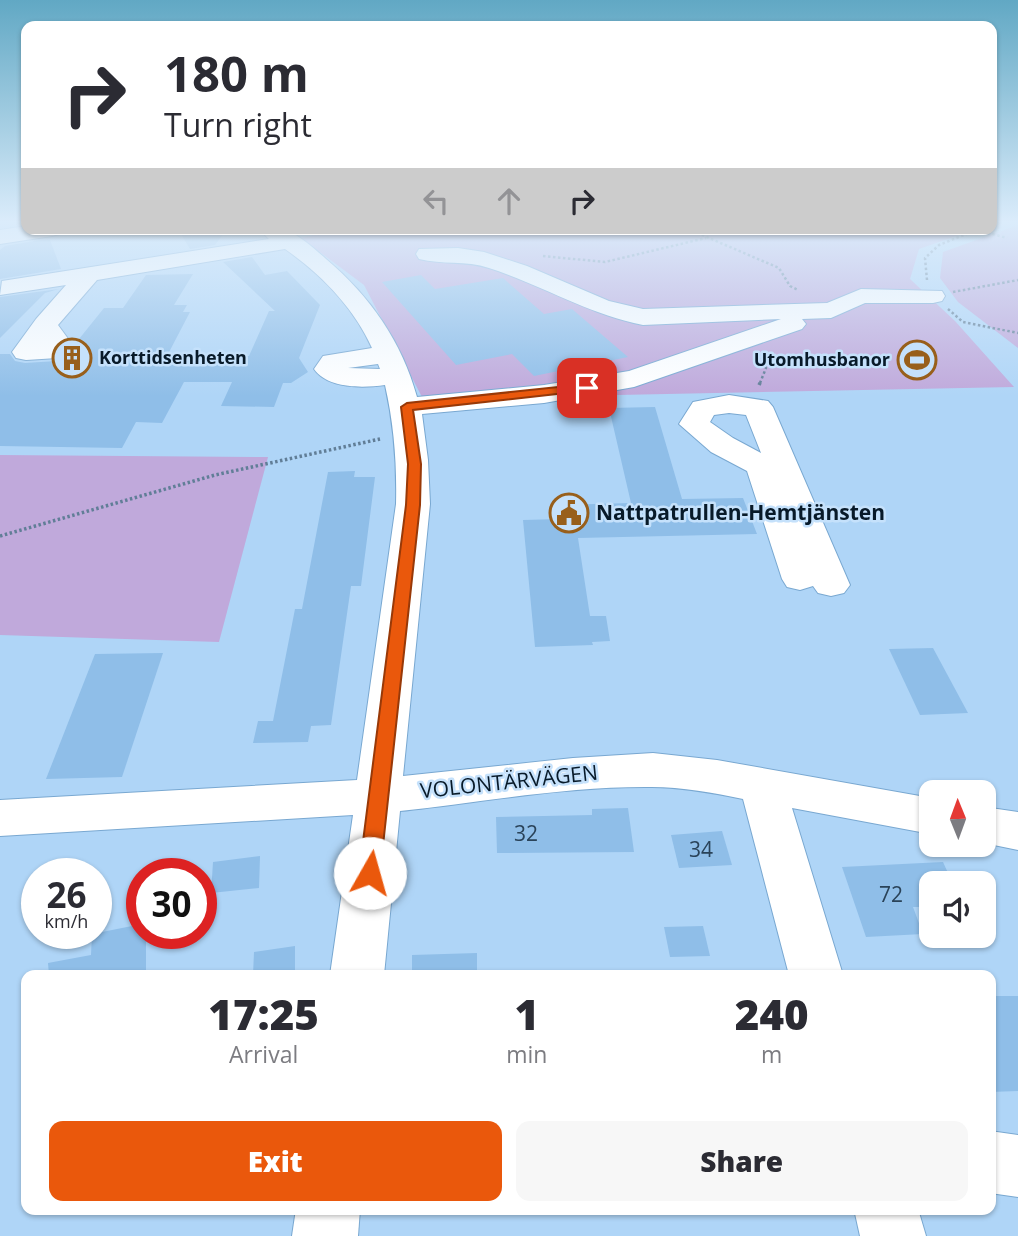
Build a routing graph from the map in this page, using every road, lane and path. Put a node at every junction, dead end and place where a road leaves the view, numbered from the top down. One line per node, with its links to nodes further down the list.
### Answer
1 (54, 280): 7 (street)
2 (84, 280): 10 (street)
3 (335, 280): 12 (street)
4 (539, 280): 9 (street)
5 (786, 280): 9 (path)
6 (1018, 280): 8 (path)
7 (2, 288)
8 (933, 296): 9 (street)
9 (831, 310): 11 (street)
10 (44, 324)
11 (751, 338): 14 (path); 15 (street)
12 (393, 365): 13 (street); 15 (street)
13 (334, 369)
14 (758, 407): 14 (street)
15 (409, 420): 16 (path); 18 (street)
16 (0, 536)
17 (763, 788): 18 (street, VOLONTÄRVÄGEN); 19 (street, VOLONTÄRVÄGEN); 24 (street)
18 (379, 796): 20 (street, VOLONTÄRVÄGEN); 23 (street)
19 (919, 814)
20 (0, 818)
21 (996, 827): 22 (street)
22 (1018, 831)
23 (358, 970)
24 (815, 970)
25 (996, 1163): 26 (street)
26 (1018, 1166)
27 (327, 1215): 29 (street)
28 (888, 1215): 30 (street)
29 (325, 1236)
30 (893, 1236)

